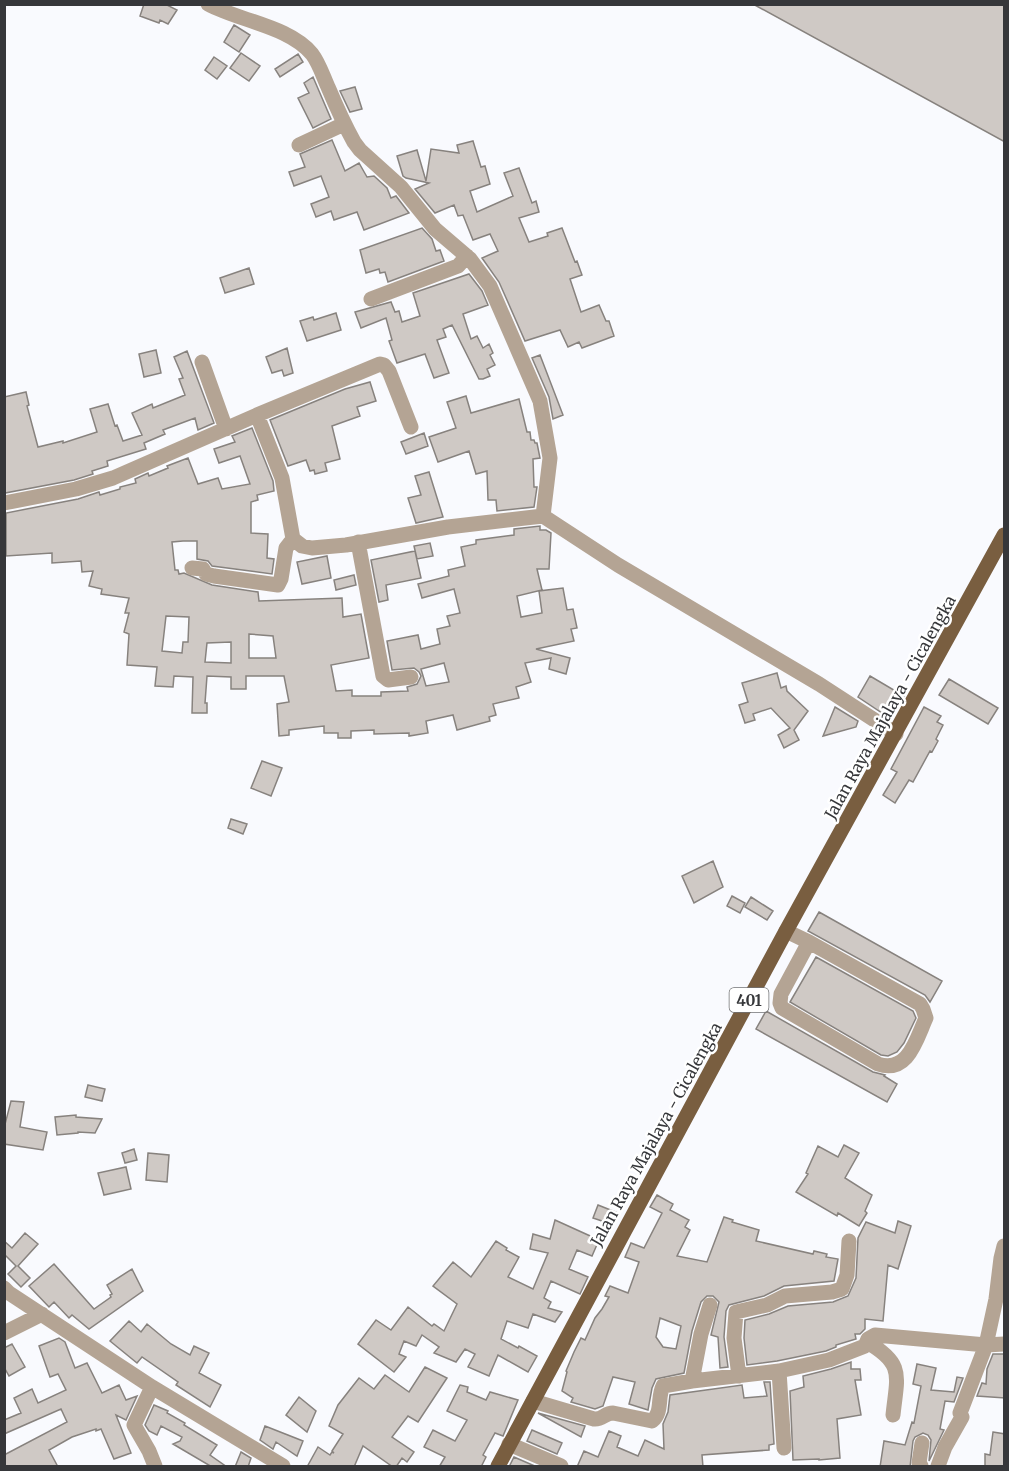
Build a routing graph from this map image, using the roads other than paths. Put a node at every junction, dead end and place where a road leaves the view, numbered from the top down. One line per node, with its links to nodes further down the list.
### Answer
1 (208, 4): 2 (street)
2 (344, 124): 3 (street); 4 (street)
3 (299, 145)
4 (467, 256): 5 (street); 11 (street)
5 (371, 299)
6 (202, 362): 9 (street)
7 (257, 415): 8 (street); 9 (street); 13 (street)
8 (411, 427)
9 (226, 429): 10 (street)
10 (4, 502)
11 (543, 516): 14 (street); 17 (street)
12 (1005, 535): 17 (main road, Jalan Raya Majalaya - Cicalengka / 401)
13 (293, 539): 14 (street); 15 (street)
14 (358, 542): 16 (street)
15 (192, 568)
16 (411, 677)
17 (896, 734): 18 (main road, Jalan Raya Majalaya - Cicalengka / 401)
18 (786, 931): 19 (street); 33 (main road, Jalan Raya Majalaya - Cicalengka / 401)
19 (810, 942): 19 (street)
20 (849, 1241): 30 (street)
21 (1005, 1246): 28 (street)
22 (6, 1292): 24 (street)
23 (710, 1305): 31 (street)
24 (42, 1314): 25 (street); 32 (street)
25 (4, 1334)
26 (867, 1342): 28 (street); 29 (street); 34 (street)
27 (1005, 1344): 28 (street)
28 (986, 1345): 43 (street)
29 (779, 1371): 30 (street); 37 (street)
30 (739, 1376): 31 (street)
31 (692, 1381): 33 (street)
32 (152, 1387): 38 (street); 39 (street)
33 (533, 1401): 36 (main road, Jalan Raya Majalaya - Cicalengka / 401)
34 (893, 1415)
35 (922, 1443): 42 (street)
36 (510, 1444): 40 (main road, Jalan Raya Majalaya - Cicalengka / 401); 41 (street)
37 (784, 1448)
38 (155, 1467)
39 (283, 1467)
40 (498, 1467)
41 (561, 1467)
42 (921, 1467)
43 (938, 1467)

